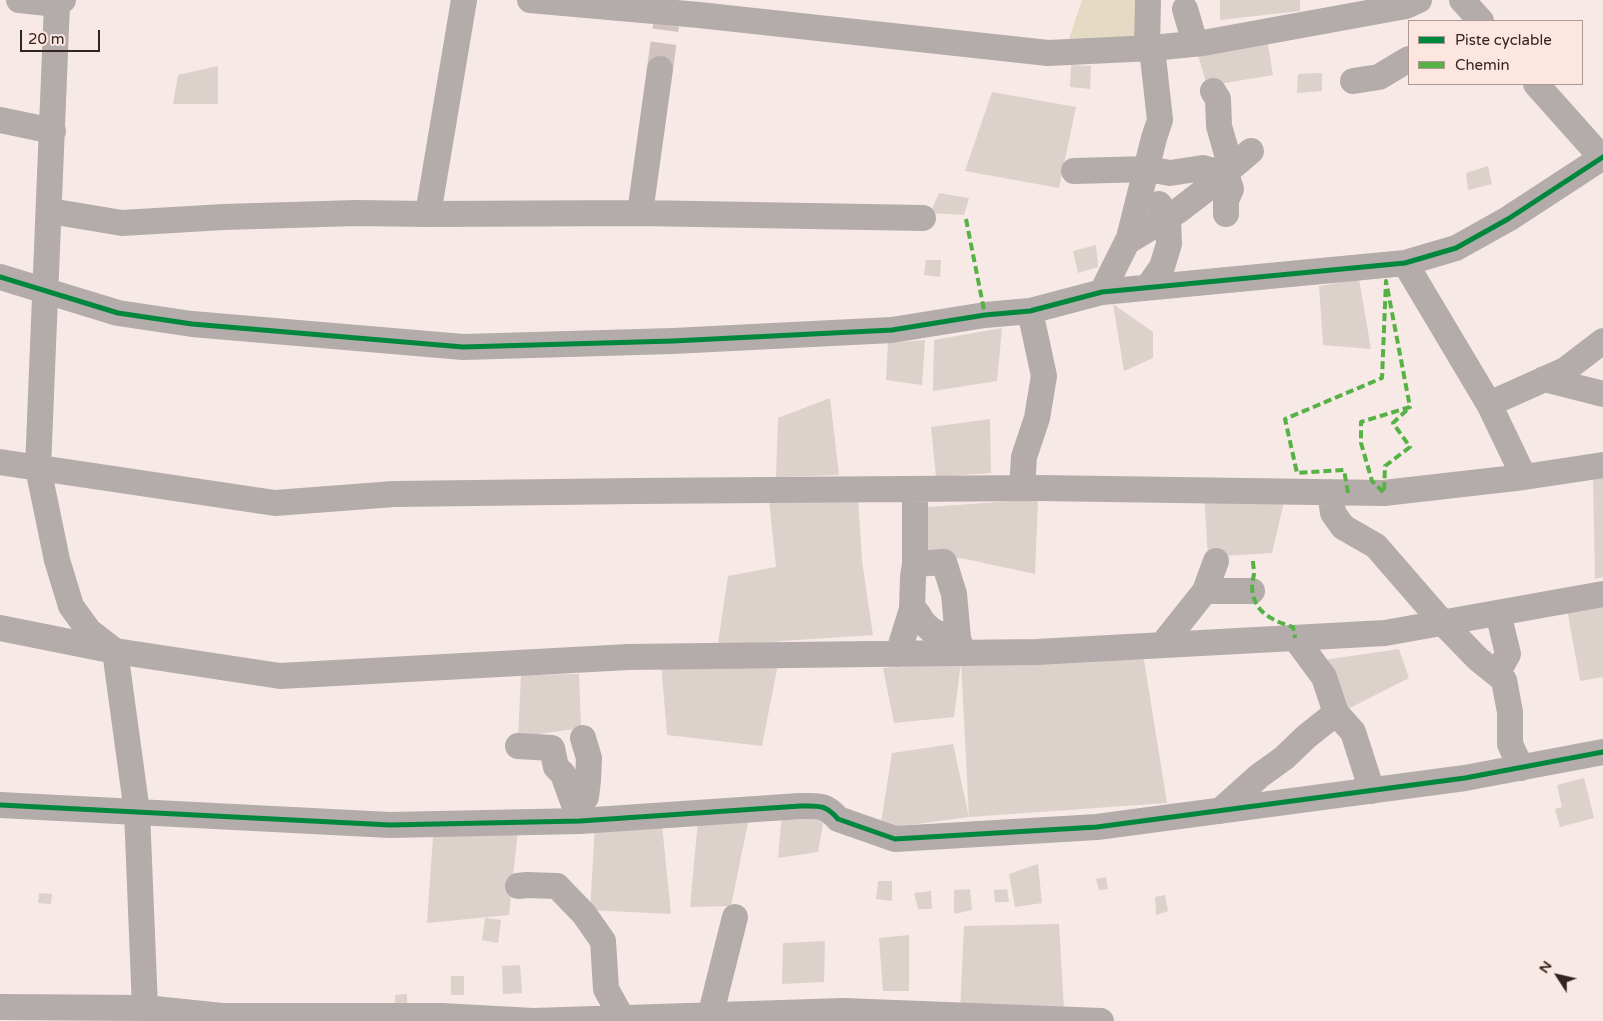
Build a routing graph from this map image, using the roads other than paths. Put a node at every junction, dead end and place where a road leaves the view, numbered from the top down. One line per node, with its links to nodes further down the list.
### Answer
1 (19, 0): 7 (street)
2 (464, 0): 27 (street)
3 (530, 0): 9 (street)
4 (1148, 0): 12 (street)
5 (1419, 0): 11 (street)
6 (1462, 0): 10 (street)
7 (60, 2): 19 (street)
8 (1185, 9): 11 (street)
9 (668, 13): 12 (street)
10 (1480, 20)
11 (1194, 43): 12 (street)
12 (1150, 48): 22 (street)
13 (1408, 59): 15 (street)
14 (660, 69): 26 (street)
15 (1353, 81)
16 (1537, 85): 21 (street)
17 (1213, 91): 24 (street)
18 (0, 120): 19 (street)
19 (53, 130): 25 (street)
20 (1251, 151): 24 (street)
21 (1603, 158): 32 (street)
22 (1147, 169): 23 (street); 24 (street); 29 (street); 31 (street)
23 (1074, 171)
24 (1228, 171): 28 (street); 29 (street)
25 (50, 211): 27 (street); 35 (street)
26 (640, 213): 27 (street); 30 (street)
27 (428, 214)
28 (1226, 214)
29 (1168, 216): 31 (street); 34 (street)
30 (923, 218)
31 (1127, 242): 36 (street)
32 (1405, 263): 34 (street); 41 (street)
33 (0, 277): 35 (street)
34 (1148, 287): 36 (street)
35 (46, 291): 37 (street); 44 (street)
36 (1102, 292): 37 (street)
37 (1030, 311): 47 (street)
38 (1603, 341): 39 (street)
39 (1544, 379): 40 (street); 41 (street)
40 (1603, 394)
41 (1489, 404): 45 (street)
42 (0, 462): 44 (street)
43 (1601, 462): 45 (street)
44 (38, 468): 46 (street); 61 (street)
45 (1524, 477): 48 (street)
46 (915, 488): 47 (street); 50 (street)
47 (1022, 488): 48 (street)
48 (1330, 492): 56 (street)
49 (1216, 561): 51 (street)
50 (915, 564): 54 (street); 59 (street)
51 (1205, 591): 52 (street); 60 (street)
52 (1252, 591)
53 (1603, 594): 55 (street)
54 (912, 609): 59 (street); 62 (street)
55 (1498, 612): 56 (street); 63 (street)
56 (1442, 622): 58 (street); 63 (street)
57 (0, 628): 61 (street)
58 (1295, 638): 60 (street); 64 (street)
59 (960, 644): 60 (street); 62 (street)
60 (1162, 645)
61 (115, 650): 62 (street); 72 (street)
62 (898, 654)
63 (1497, 674): 68 (street)
64 (1336, 714): 69 (street); 71 (street)
65 (583, 738): 73 (street)
66 (518, 746): 73 (street)
67 (1603, 752): 68 (street)
68 (1521, 768): 69 (street)
69 (1372, 791): 71 (street)
70 (0, 805): 72 (street)
71 (1220, 811): 73 (street)
72 (137, 812): 73 (street); 77 (street)
73 (578, 816)
74 (518, 886): 79 (street)
75 (735, 916): 80 (street)
76 (0, 1007): 77 (street)
77 (145, 1015): 79 (street)
78 (819, 1016): 80 (street); 81 (street)
79 (622, 1018): 80 (street)
80 (710, 1018)
81 (1101, 1021)

